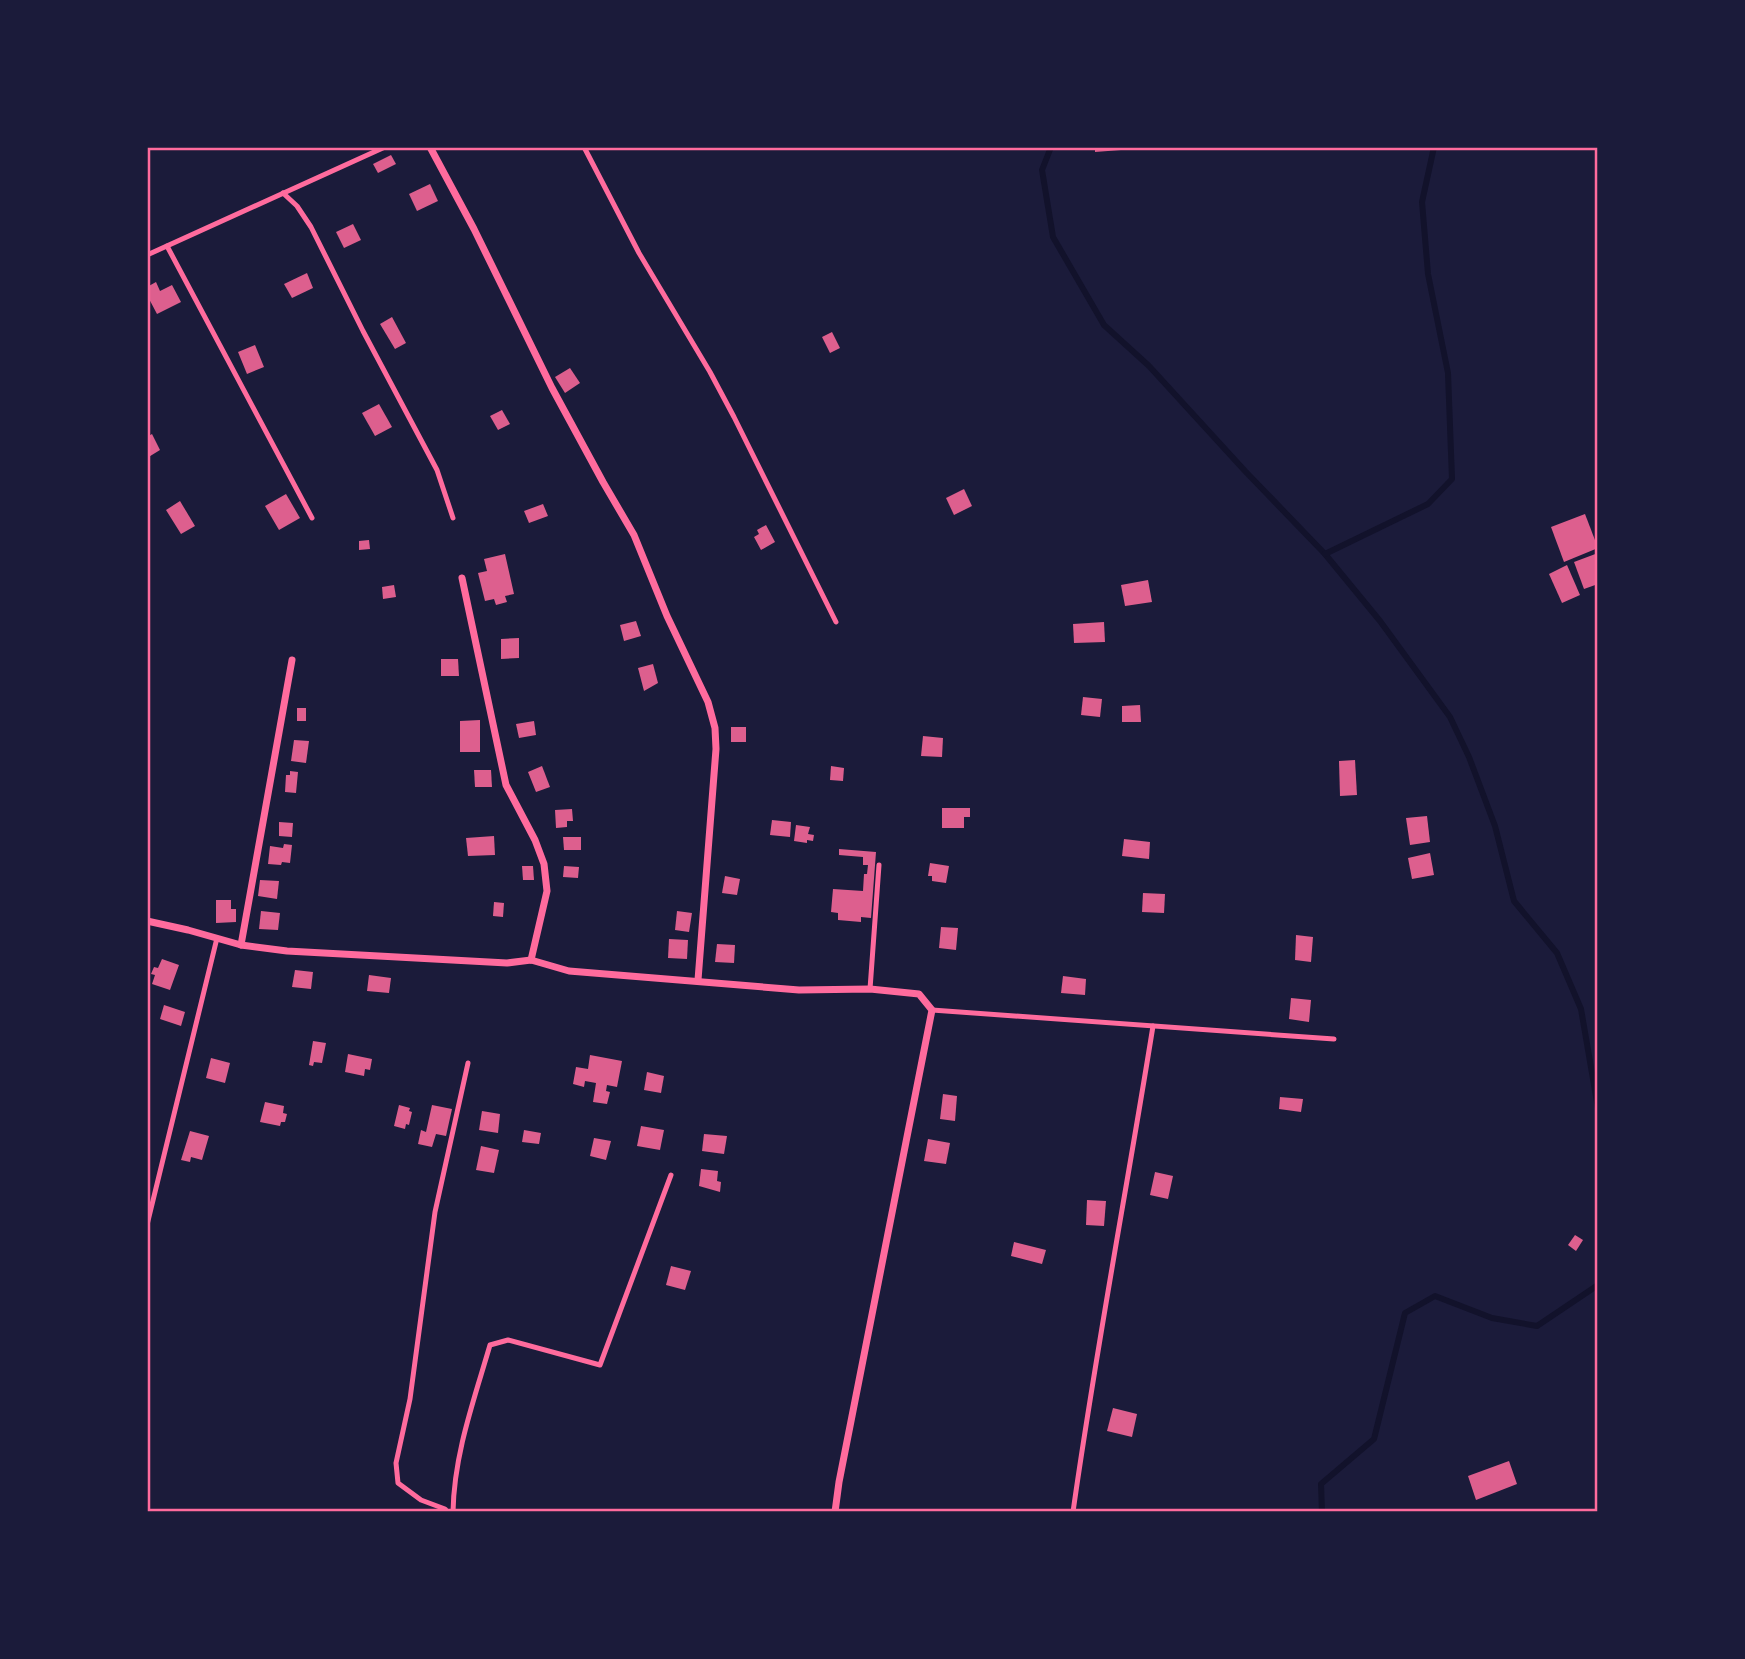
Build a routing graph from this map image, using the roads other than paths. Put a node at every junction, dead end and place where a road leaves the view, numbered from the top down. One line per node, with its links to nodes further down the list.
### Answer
1 (385, 147): 4 (lane)
2 (430, 147): 17 (street)
3 (584, 147): 10 (lane)
4 (283, 193): 5 (lane); 8 (lane)
5 (167, 246): 6 (lane); 7 (lane)
6 (147, 254)
7 (312, 518)
8 (453, 519)
9 (462, 578): 16 (street)
10 (836, 622)
11 (292, 660): 15 (street)
12 (879, 865): 18 (lane)
13 (147, 921): 14 (street)
14 (217, 937): 15 (street); 24 (lane)
15 (242, 945): 16 (street)
16 (531, 960): 17 (street)
17 (698, 980): 18 (street)
18 (870, 989): 19 (street)
19 (932, 1010): 20 (lane); 27 (street)
20 (1153, 1026): 21 (lane); 28 (lane)
21 (1334, 1039)
22 (468, 1063): 25 (lane)
23 (671, 1175): 26 (lane)
24 (147, 1225)
25 (447, 1512)
26 (453, 1512)
27 (835, 1512)
28 (1073, 1512)

